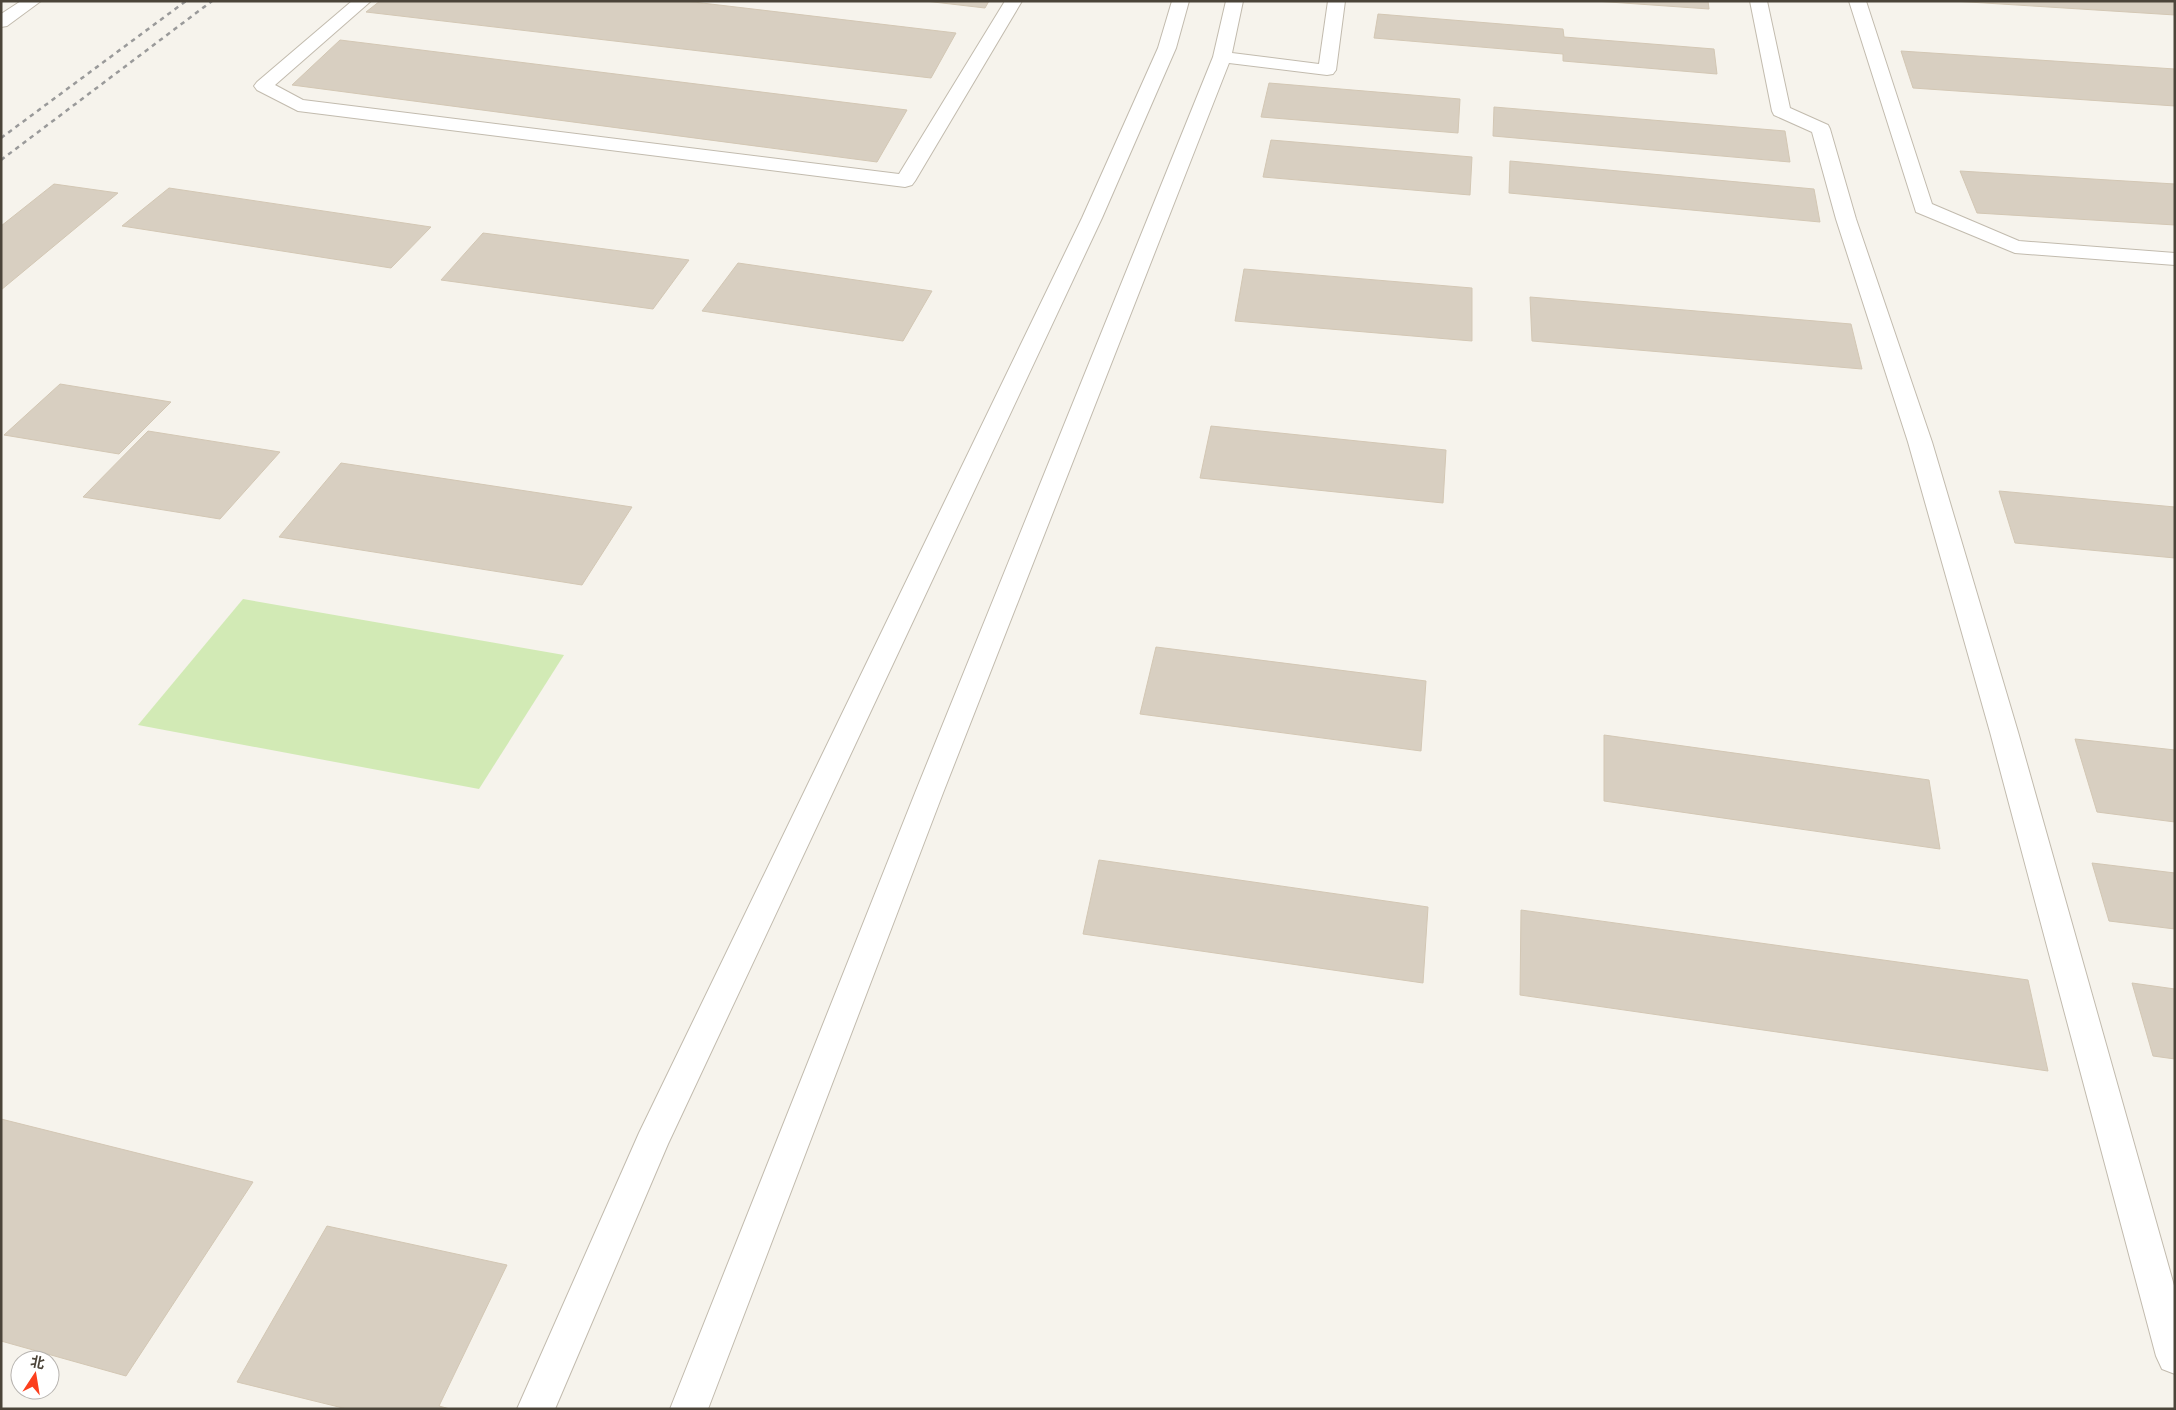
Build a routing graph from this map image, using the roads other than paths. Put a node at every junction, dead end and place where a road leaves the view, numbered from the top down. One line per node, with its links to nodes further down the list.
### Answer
1 (33, 1): 9 (street)
2 (364, 1): 3 (street)
3 (1014, 1)
4 (1181, 1): 13 (street)
5 (1235, 1): 10 (street)
6 (1337, 1): 10 (street)
7 (1758, 1): 12 (street)
8 (1857, 1): 11 (street)
9 (4, 19)
10 (1222, 57): 14 (street)
11 (2175, 259)
12 (2175, 1356)
13 (536, 1409)
14 (689, 1409)

